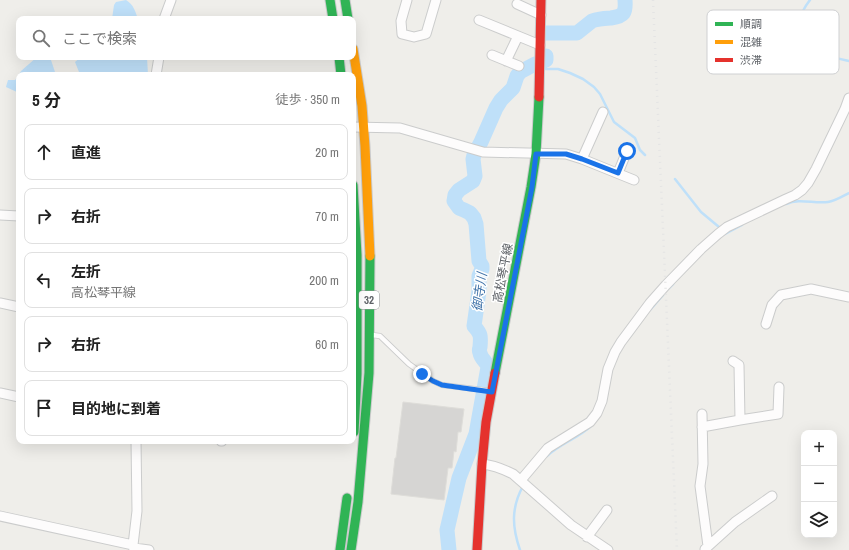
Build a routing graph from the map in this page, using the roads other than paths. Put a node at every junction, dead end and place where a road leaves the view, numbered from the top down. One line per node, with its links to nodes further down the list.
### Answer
1 (171, 0): 9 (street)
2 (330, 0): 10 (main road)
3 (345, 0): 11 (main road)
4 (407, 0): 5 (street)
5 (436, 0)
6 (541, 0): 8 (main road, 高松琴平線)
7 (517, 4): 8 (street)
8 (541, 15): 14 (main road, 高松琴平線)
9 (165, 16)
10 (333, 16)
11 (348, 16)
12 (479, 20): 13 (street)
13 (518, 36): 14 (street); 19 (street)
14 (540, 45): 28 (main road, 高松琴平線)
15 (492, 55): 19 (street)
16 (158, 60): 21 (street)
17 (338, 60): 22 (main road)
18 (355, 60): 25 (main road, 32)
19 (506, 61): 20 (street)
20 (519, 66)
21 (156, 72)
22 (340, 72)
23 (849, 98): 51 (street)
24 (603, 112): 29 (street)
25 (363, 126): 26 (street); 28 (street); 39 (main road, 32)
26 (356, 127)
27 (627, 151): 30 (street)
28 (536, 154): 29 (street); 43 (main road, 高松琴平線)
29 (582, 159): 30 (street)
30 (618, 173): 31 (street)
31 (634, 180)
32 (0, 215): 33 (street)
33 (16, 216)
34 (849, 297): 38 (street)
35 (0, 303): 36 (street)
36 (16, 306)
37 (356, 306): 42 (main road, 32)
38 (766, 324)
39 (369, 334): 43 (lane); 61 (main road, 32)
40 (733, 361): 47 (street)
41 (779, 387): 47 (street)
42 (356, 390)
43 (487, 391): 50 (main road, 高松琴平線)
44 (0, 393): 45 (street)
45 (16, 396)
46 (702, 414): 48 (street)
47 (740, 420): 48 (street)
48 (702, 427): 58 (street)
49 (136, 444): 57 (street)
50 (482, 464): 51 (street); 62 (main road, 高松琴平線)
51 (523, 483): 56 (street)
52 (348, 487): 60 (main road)
53 (772, 496): 58 (street)
54 (607, 510): 56 (street)
55 (0, 516): 57 (street)
56 (588, 537): 63 (street)
57 (134, 548): 59 (street)
58 (706, 548)
59 (149, 550)
60 (340, 550)
61 (351, 550)
62 (477, 550)
63 (608, 550)

